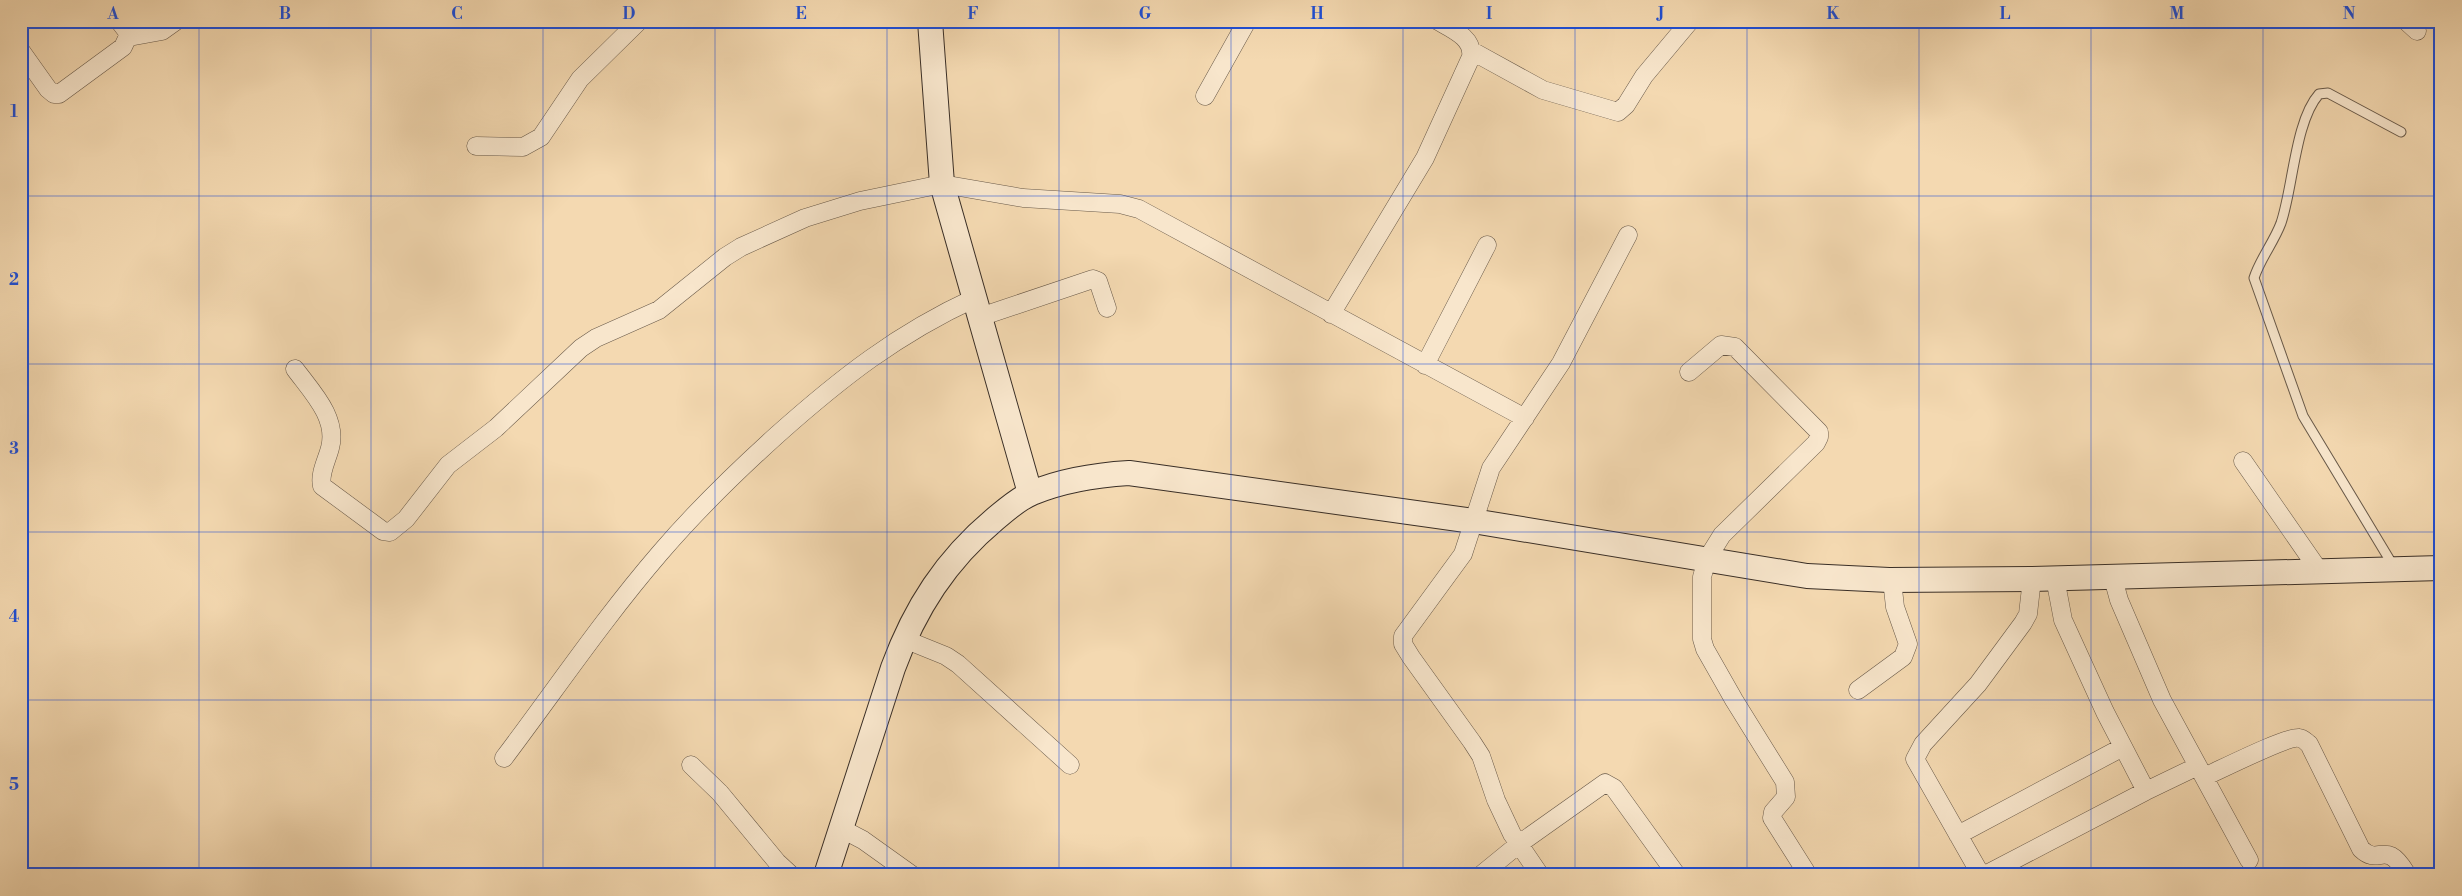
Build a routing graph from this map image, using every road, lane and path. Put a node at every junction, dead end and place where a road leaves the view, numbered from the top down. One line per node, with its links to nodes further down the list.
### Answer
1 (119, 21): 9 (street)
2 (176, 21): 9 (street)
3 (639, 21): 14 (street)
4 (930, 21): 15 (street)
5 (1247, 21): 12 (street)
6 (1438, 21): 8 (street)
7 (1690, 21): 11 (street)
8 (1457, 26): 11 (street)
9 (129, 37): 10 (street)
10 (21, 51)
11 (1472, 51): 20 (street)
12 (1205, 96)
13 (2401, 132): 30 (lane)
14 (476, 146)
15 (942, 184): 18 (street); 20 (street); 22 (street)
16 (1628, 235): 24 (street)
17 (1487, 245): 21 (street)
18 (978, 307): 19 (street); 26 (street); 38 (street)
19 (1107, 308)
20 (1331, 314): 21 (street)
21 (1425, 365): 24 (street)
22 (295, 369)
23 (1689, 372): 28 (street)
24 (1525, 418): 27 (street)
25 (2243, 461): 31 (street)
26 (1030, 493): 27 (street); 35 (street)
27 (1471, 530): 28 (street); 45 (street)
28 (1704, 568): 34 (street); 54 (street)
29 (2441, 568): 30 (street)
30 (2395, 569): 31 (street)
31 (2320, 572): 33 (street)
32 (2044, 590): 33 (street); 34 (street); 37 (street); 44 (street)
33 (2116, 590): 41 (street)
34 (1894, 595): 36 (street)
35 (916, 644): 40 (street); 43 (street)
36 (1858, 690)
37 (2123, 747): 42 (street); 44 (street)
38 (504, 758)
39 (691, 764): 49 (street)
40 (1070, 765)
41 (2201, 771): 42 (street); 46 (street); 47 (street)
42 (2146, 791): 56 (street)
43 (853, 835): 50 (street); 51 (street)
44 (1958, 835): 55 (street)
45 (1519, 844): 48 (street); 52 (street); 53 (street)
46 (2249, 860)
47 (2406, 873)
48 (1676, 874)
49 (791, 875)
50 (826, 875)
51 (912, 875)
52 (1480, 875)
53 (1540, 875)
54 (1808, 875)
55 (1981, 875)
56 (1985, 875)

